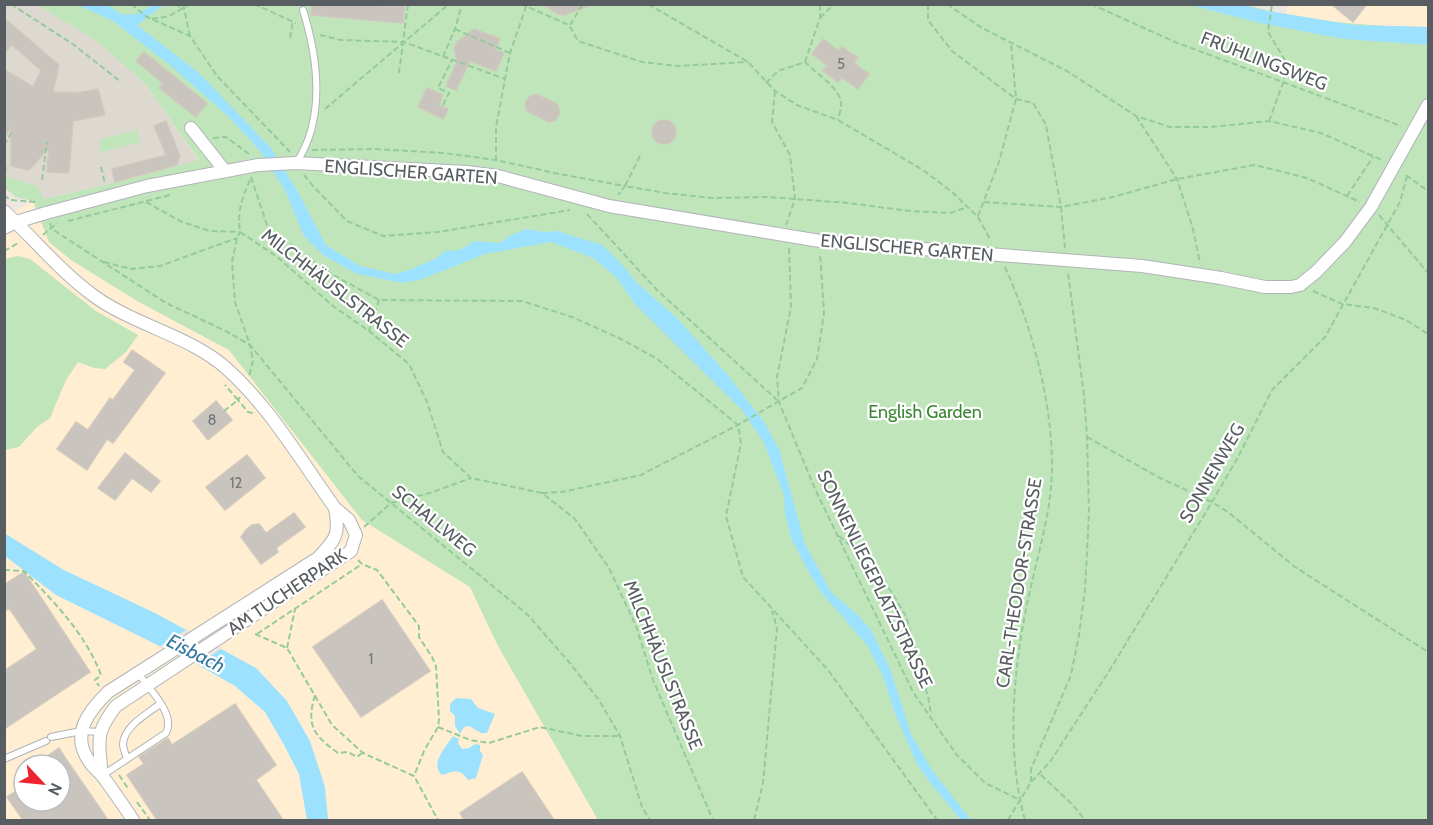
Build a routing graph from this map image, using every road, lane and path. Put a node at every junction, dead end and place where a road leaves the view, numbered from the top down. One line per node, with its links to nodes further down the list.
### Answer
1 (11, 4): 38 (path)
2 (131, 4): 22 (path)
3 (175, 4): 19 (path)
4 (190, 4): 19 (path)
5 (254, 4): 23 (path)
6 (408, 4): 29 (path)
7 (449, 4): 29 (path)
8 (462, 4): 25 (path)
9 (521, 4): 17 (path)
10 (583, 4): 24 (path)
11 (648, 4): 34 (path, CARL-THEODOR-STRASSE)
12 (820, 4): 21 (path)
13 (834, 4): 21 (path)
14 (928, 4): 41 (path)
15 (947, 4): 30 (path)
16 (1091, 4): 40 (path, FRÜHLINGSWEG)
17 (527, 5): 24 (path); 31 (path)
18 (1272, 5): 40 (path)
19 (183, 7): 22 (path); 27 (path)
20 (303, 10): 26 (lane)
21 (820, 18): 35 (path)
22 (152, 19): 27 (path)
23 (292, 21): 26 (path); 28 (path)
24 (569, 25): 34 (path)
25 (455, 29): 31 (path); 32 (path)
26 (310, 32): 29 (path); 45 (lane)
27 (190, 36): 58 (path)
28 (291, 38)
29 (404, 42): 32 (path); 36 (path); 45 (path)
30 (1011, 42): 41 (path); 44 (path)
31 (510, 53): 37 (path)
32 (443, 57): 33 (path)
33 (452, 60): 37 (path); 42 (path)
34 (748, 62): 39 (path, CARL-THEODOR-STRASSE)
35 (805, 62): 39 (path); 46 (path)
36 (399, 73)
37 (505, 79): 57 (path)
38 (121, 82)
39 (766, 83): 46 (path, CARL-THEODOR-STRASSE)
40 (1283, 84): 47 (path); 49 (path, FRÜHLINGSWEG)
41 (1016, 99): 76 (path); 79 (path)
42 (443, 105)
43 (1428, 105): 49 (street)
44 (1136, 116): 47 (path); 68 (path)
45 (315, 117): 53 (lane)
46 (838, 120): 78 (path, CARL-THEODOR-STRASSE)
47 (1269, 121): 56 (path)
48 (191, 128): 63 (street)
49 (1414, 131): 59 (street)
50 (12, 132): 52 (path)
51 (46, 142): 69 (path)
52 (4, 145)
53 (304, 151): 57 (path); 58 (lane)
54 (640, 156): 70 (path)
55 (4, 157): 62 (path)
56 (1373, 157): 59 (path); 74 (path)
57 (496, 160): 64 (path); 70 (path)
58 (291, 164): 61 (street, ENGLISCHER GARTEN); 64 (street, ENGLISCHER GARTEN); 81 (path)
59 (1394, 165): 65 (path); 80 (street)
60 (101, 167): 71 (path)
61 (260, 168): 63 (street); 66 (path, MILCHHÄUSLSTRASSE); 66 (path)
62 (6, 171)
63 (225, 171): 83 (street)
64 (498, 176): 77 (street, ENGLISCHER GARTEN)
65 (1407, 176): 72 (path); 87 (path, SONNENWEG)
66 (251, 177): 67 (path); 90 (path, MILCHHÄUSLSTRASSE); 101 (path)
67 (243, 179)
68 (1177, 179): 74 (path); 79 (path); 99 (path)
69 (42, 180)
70 (625, 186): 77 (path); 78 (path)
71 (105, 187)
72 (1428, 190)
73 (176, 194): 75 (path)
74 (1347, 196): 80 (path)
75 (146, 202): 89 (path); 90 (path)
76 (984, 202): 79 (path); 85 (path)
77 (609, 206): 93 (street, ENGLISCHER GARTEN)
78 (968, 207): 85 (path, CARL-THEODOR-STRASSE)
79 (1060, 207): 96 (path)
80 (1371, 207): 87 (path); 100 (street)
81 (570, 210)
82 (4, 211): 86 (street)
83 (46, 213): 86 (street); 89 (path)
84 (587, 214): 108 (path)
85 (978, 217): 95 (path, CARL-THEODOR-STRASSE)
86 (16, 222): 88 (street); 92 (street)
87 (1387, 224): 98 (path); 102 (path, SONNENWEG)
88 (4, 228)
89 (52, 229): 92 (path); 97 (path)
90 (240, 231): 91 (path, SCHALLWEG); 103 (path, MILCHHÄUSLSTRASSE)
91 (237, 238): 97 (path); 105 (path, SCHALLWEG)
92 (28, 240): 94 (path); 106 (street)
93 (820, 241): 95 (street, ENGLISCHER GARTEN); 108 (path)
94 (4, 251)
95 (999, 255): 96 (street, ENGLISCHER GARTEN); 144 (path, CARL-THEODOR-STRASSE)
96 (1066, 260): 99 (street, ENGLISCHER GARTEN); 112 (path)
97 (103, 262): 105 (path)
98 (1428, 273)
99 (1203, 275): 100 (street, ENGLISCHER GARTEN)
100 (1300, 285): 102 (path)
101 (379, 300): 103 (path); 111 (path)
102 (1342, 304): 104 (path); 115 (path, SONNENWEG)
103 (369, 331): 113 (path, MILCHHÄUSLSTRASSE)
104 (1428, 334)
105 (250, 345): 106 (path); 116 (path, SCHALLWEG)
106 (246, 387): 107 (path); 117 (street)
107 (238, 400): 109 (path); 110 (path)
108 (779, 402): 111 (path); 119 (path, SONNENLIEGEPLATZSTRASSE)
109 (224, 411)
110 (257, 414)
111 (738, 425): 114 (path); 122 (path)
112 (1087, 437): 115 (path); 143 (path)
113 (471, 477): 114 (path, MILCHHÄUSLSTRASSE); 116 (path)
114 (542, 493): 148 (path, MILCHHÄUSLSTRASSE)
115 (1212, 502): 126 (path); 140 (path, SONNENWEG)
116 (391, 503): 118 (path); 136 (path, SCHALLWEG)
117 (335, 508): 118 (street, AM TUCHERPARK); 127 (street, AM TUCHERPARK)
118 (354, 528): 123 (street, AM TUCHERPARK)
119 (836, 535): 132 (path, SONNENLIEGEPLATZSTRASSE); 132 (path)
120 (4, 570): 128 (path)
121 (295, 608): 124 (path); 125 (path); 133 (path)
122 (771, 609): 149 (path); 150 (path)
123 (242, 623): 124 (path); 129 (street, AM TUCHERPARK)
124 (255, 634): 125 (path)
125 (287, 648): 130 (path)
126 (1428, 652)
127 (138, 673): 129 (lane); 134 (street, AM TUCHERPARK)
128 (95, 680)
129 (147, 686): 131 (lane); 135 (street, AM TUCHERPARK)
130 (315, 695): 137 (path); 137 (path)
131 (160, 704): 139 (lane); 139 (lane)
132 (931, 717): 144 (path, SONNENLIEGEPLATZSTRASSE)
133 (438, 727): 136 (path); 142 (path)
134 (81, 730): 135 (lane); 138 (lane); 141 (street)
135 (100, 732): 141 (street)
136 (620, 736): 147 (path, SCHALLWEG)
137 (363, 753): 142 (path)
138 (4, 759)
139 (127, 759): 141 (lane)
140 (1041, 774): 143 (path, SONNENWEG); 153 (path)
141 (102, 776): 145 (street)
142 (414, 776): 146 (path)
143 (1031, 782): 144 (path)
144 (1020, 801): 151 (path); 152 (path, CARL-THEODOR-STRASSE)
145 (134, 820)
146 (438, 820)
147 (650, 820)
148 (713, 820)
149 (754, 820)
150 (937, 820)
151 (1008, 820)
152 (1025, 820)
153 (1084, 820)

